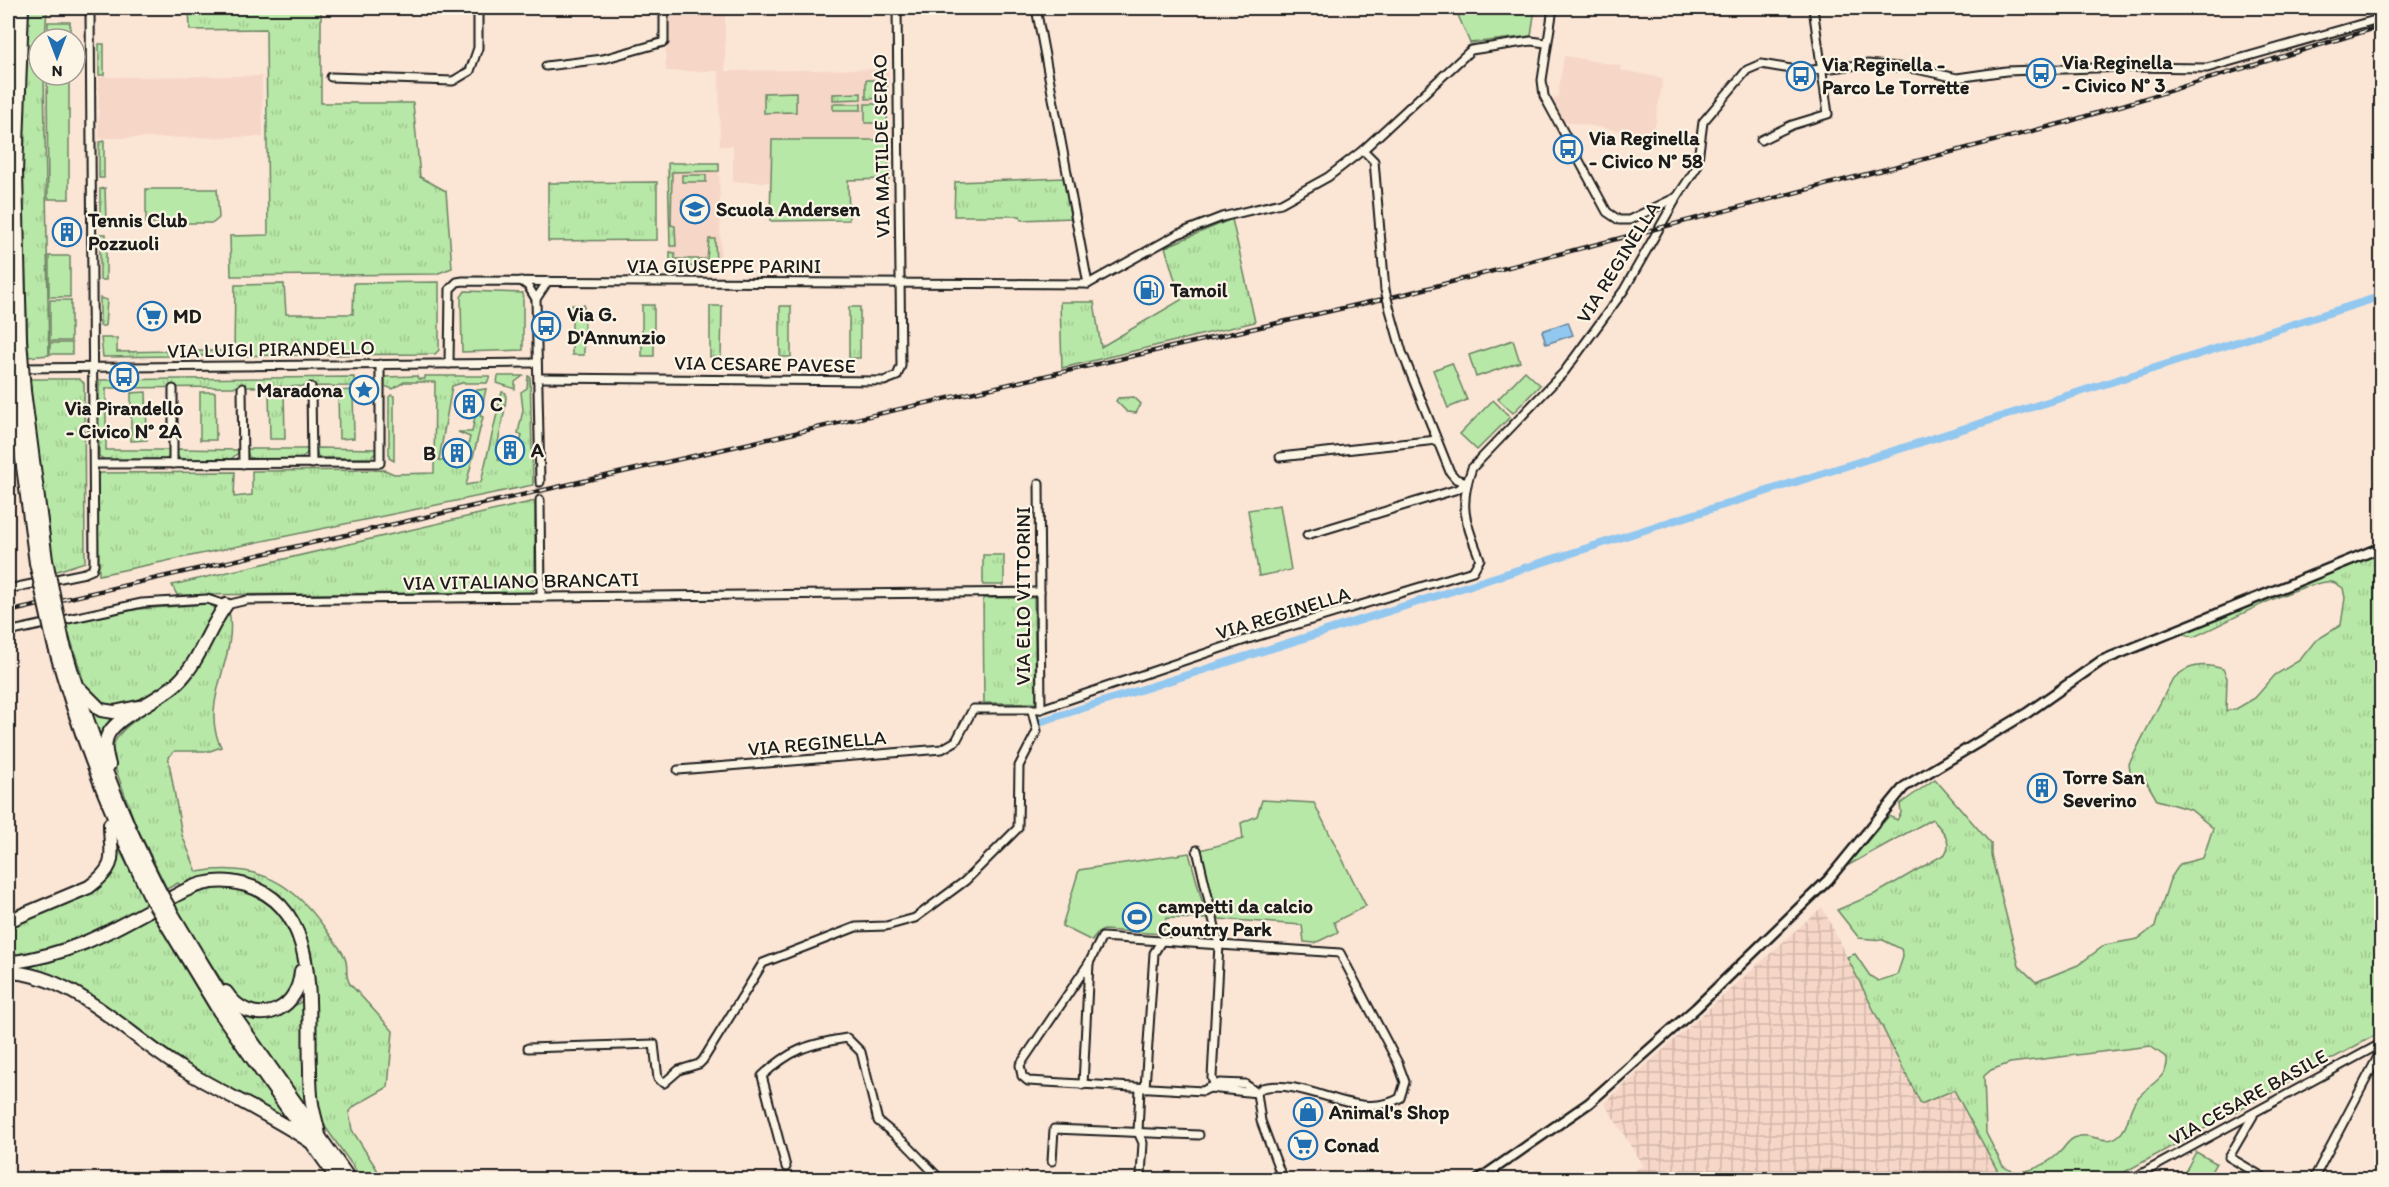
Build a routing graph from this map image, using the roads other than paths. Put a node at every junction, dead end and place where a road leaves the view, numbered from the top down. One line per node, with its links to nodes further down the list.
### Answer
1 (12, 8): 15 (highway)
2 (22, 8): 25 (highway)
3 (90, 8): 30 (street)
4 (478, 8): 14 (street)
5 (664, 8): 12 (street)
6 (897, 8): 22 (street, VIA MATILDE SERAO)
7 (1036, 8): 23 (street)
8 (1552, 8): 11 (street, VIA REGINELLA)
9 (1813, 8): 13 (street)
10 (2382, 18): 13 (street, VIA REGINELLA)
11 (1546, 43): 17 (street); 18 (street, VIA REGINELLA)
12 (546, 66)
13 (1822, 68): 16 (street); 18 (street, VIA REGINELLA)
14 (331, 77)
15 (8, 100)
16 (1761, 140)
17 (1363, 150): 23 (street); 35 (street, bridge)
18 (1677, 197): 42 (street, VIA REGINELLA)
19 (8, 269): 25 (highway)
20 (520, 281): 21 (street, VIA GIUSEPPE PARINI); 24 (street); 28 (street, VIA GIUSEPPE PARINI)
21 (548, 281): 22 (street, VIA GIUSEPPE PARINI); 24 (street)
22 (899, 284): 23 (street, VIA GIUSEPPE PARINI); 31 (street, VIA CESARE PAVESE)
23 (1088, 284)
24 (536, 299): 26 (street)
25 (15, 340): 52 (highway, bridge)
26 (535, 363): 28 (street, VIA LUIGI PIRANDELLO); 31 (street)
27 (380, 364): 28 (street, VIA LUIGI PIRANDELLO); 30 (street, VIA LUIGI PIRANDELLO); 40 (street)
28 (449, 364)
29 (8, 368): 30 (street, VIA LUIGI PIRANDELLO)
30 (92, 368): 37 (street)
31 (539, 378): 41 (street)
32 (311, 387): 40 (street)
33 (242, 388): 39 (street)
34 (173, 389): 38 (street)
35 (1437, 440): 36 (street); 42 (street)
36 (1280, 457)
37 (94, 464): 38 (street); 47 (street)
38 (173, 464): 39 (street)
39 (243, 464): 40 (street)
40 (312, 464)
41 (540, 482)
42 (1467, 482): 45 (street); 55 (street, VIA REGINELLA)
43 (1039, 483): 48 (street, VIA ELIO VITTORINI)
44 (540, 500): 49 (street)
45 (1307, 535)
46 (2382, 548): 89 (street)
47 (8, 589)
48 (1040, 592): 49 (street, VIA VITALIANO BRANCATI); 55 (street, VIA ELIO VITTORINI)
49 (541, 597): 50 (street, VIA VITALIANO BRANCATI)
50 (226, 604): 51 (street, VIA VITALIANO BRANCATI); 54 (highway)
51 (8, 632)
52 (59, 643): 53 (highway); 59 (highway)
53 (75, 685): 54 (highway); 58 (highway)
54 (139, 707): 58 (highway)
55 (1041, 709): 56 (street, VIA REGINELLA)
56 (1032, 714): 57 (street, VIA REGINELLA); 72 (street)
57 (678, 770)
58 (108, 780): 61 (highway)
59 (111, 813): 61 (highway); 63 (highway)
60 (1197, 850): 65 (street)
61 (157, 897): 62 (highway, bridge)
62 (166, 912): 70 (highway); 81 (highway)
63 (8, 921)
64 (1162, 940): 65 (street); 68 (street); 76 (street)
65 (1220, 944): 75 (street); 77 (street)
66 (303, 952): 67 (highway); 70 (highway); 81 (highway)
67 (8, 963)
68 (1089, 963): 74 (street); 74 (street)
69 (8, 972): 81 (highway)
70 (213, 983): 81 (highway)
71 (2382, 1043): 78 (street, VIA CESARE BASILE)
72 (528, 1048)
73 (2382, 1049): 92 (street)
74 (1083, 1085): 76 (street)
75 (1212, 1086): 76 (street); 77 (street)
76 (1142, 1088): 79 (street)
77 (1257, 1093): 88 (street)
78 (2254, 1114): 90 (street, VIA CESARE BASILE); 91 (street)
79 (1138, 1132): 80 (street); 82 (street); 84 (street)
80 (1199, 1135)
81 (315, 1139): 85 (highway); 86 (highway)
82 (1052, 1161)
83 (786, 1167): 87 (street)
84 (1141, 1175)
85 (338, 1179)
86 (350, 1179)
87 (941, 1179)
88 (1283, 1179)
89 (1478, 1179)
90 (2130, 1179)
91 (2268, 1179)
92 (2313, 1179)

